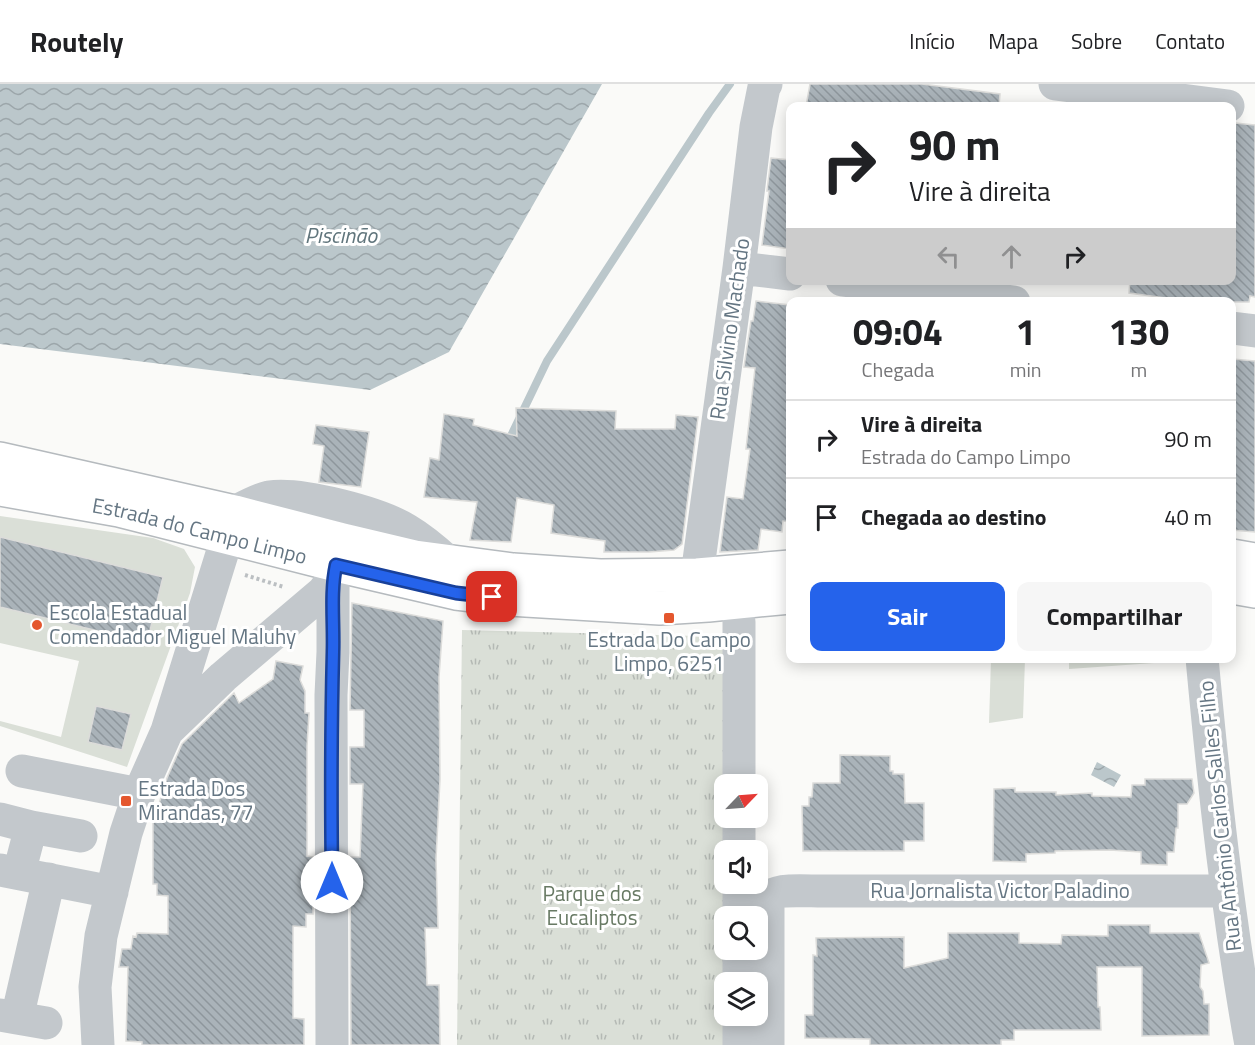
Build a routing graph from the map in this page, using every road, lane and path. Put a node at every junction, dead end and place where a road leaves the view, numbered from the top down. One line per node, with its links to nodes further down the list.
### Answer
1 (766, 84): 7 (street, Rua Silvino Machado)
2 (1055, 84): 3 (street)
3 (1102, 87): 4 (street)
4 (1198, 102)
5 (1236, 108): 6 (street)
6 (1255, 110)
7 (739, 268): 8 (street); 21 (street, Rua Silvino Machado)
8 (786, 274)
9 (881, 285): 10 (street)
10 (975, 297)
11 (1236, 329): 12 (street)
12 (1255, 331)
13 (0, 459): 15 (main road, Estrada do Campo Limpo)
14 (0, 489): 15 (main road, Estrada do Campo Limpo)
15 (227, 539): 18 (street); 20 (main road, Estrada do Campo Limpo); 20 (path); 27 (street)
16 (1236, 557): 17 (main road)
17 (1255, 560)
18 (447, 561): 20 (main road, Estrada do Campo Limpo); 21 (main road, Estrada do Campo Limpo)
19 (786, 567): 21 (main road, Estrada do Campo Limpo)
20 (332, 570): 24 (main road, Estrada do Campo Limpo); 27 (street); 39 (street)
21 (697, 575)
22 (1236, 588): 23 (main road)
23 (1255, 591)
24 (786, 597)
25 (739, 622): 29 (street)
26 (1203, 663): 34 (street, Rua Antônio Carlos Salles Filho)
27 (167, 731): 30 (street)
28 (22, 771): 30 (street)
29 (739, 774)
30 (139, 794): 35 (street)
31 (16, 823): 32 (street); 33 (street)
32 (81, 836)
33 (23, 874): 35 (street); 36 (street)
34 (1227, 891): 41 (street, Rua Jornalista Victor Paladino); 42 (street, Rua Antônio Carlos Salles Filho)
35 (112, 892): 38 (street)
36 (21, 1018)
37 (739, 1026): 40 (street)
38 (98, 1045)
39 (332, 1045)
40 (739, 1045)
41 (768, 1045)
42 (1251, 1045)

